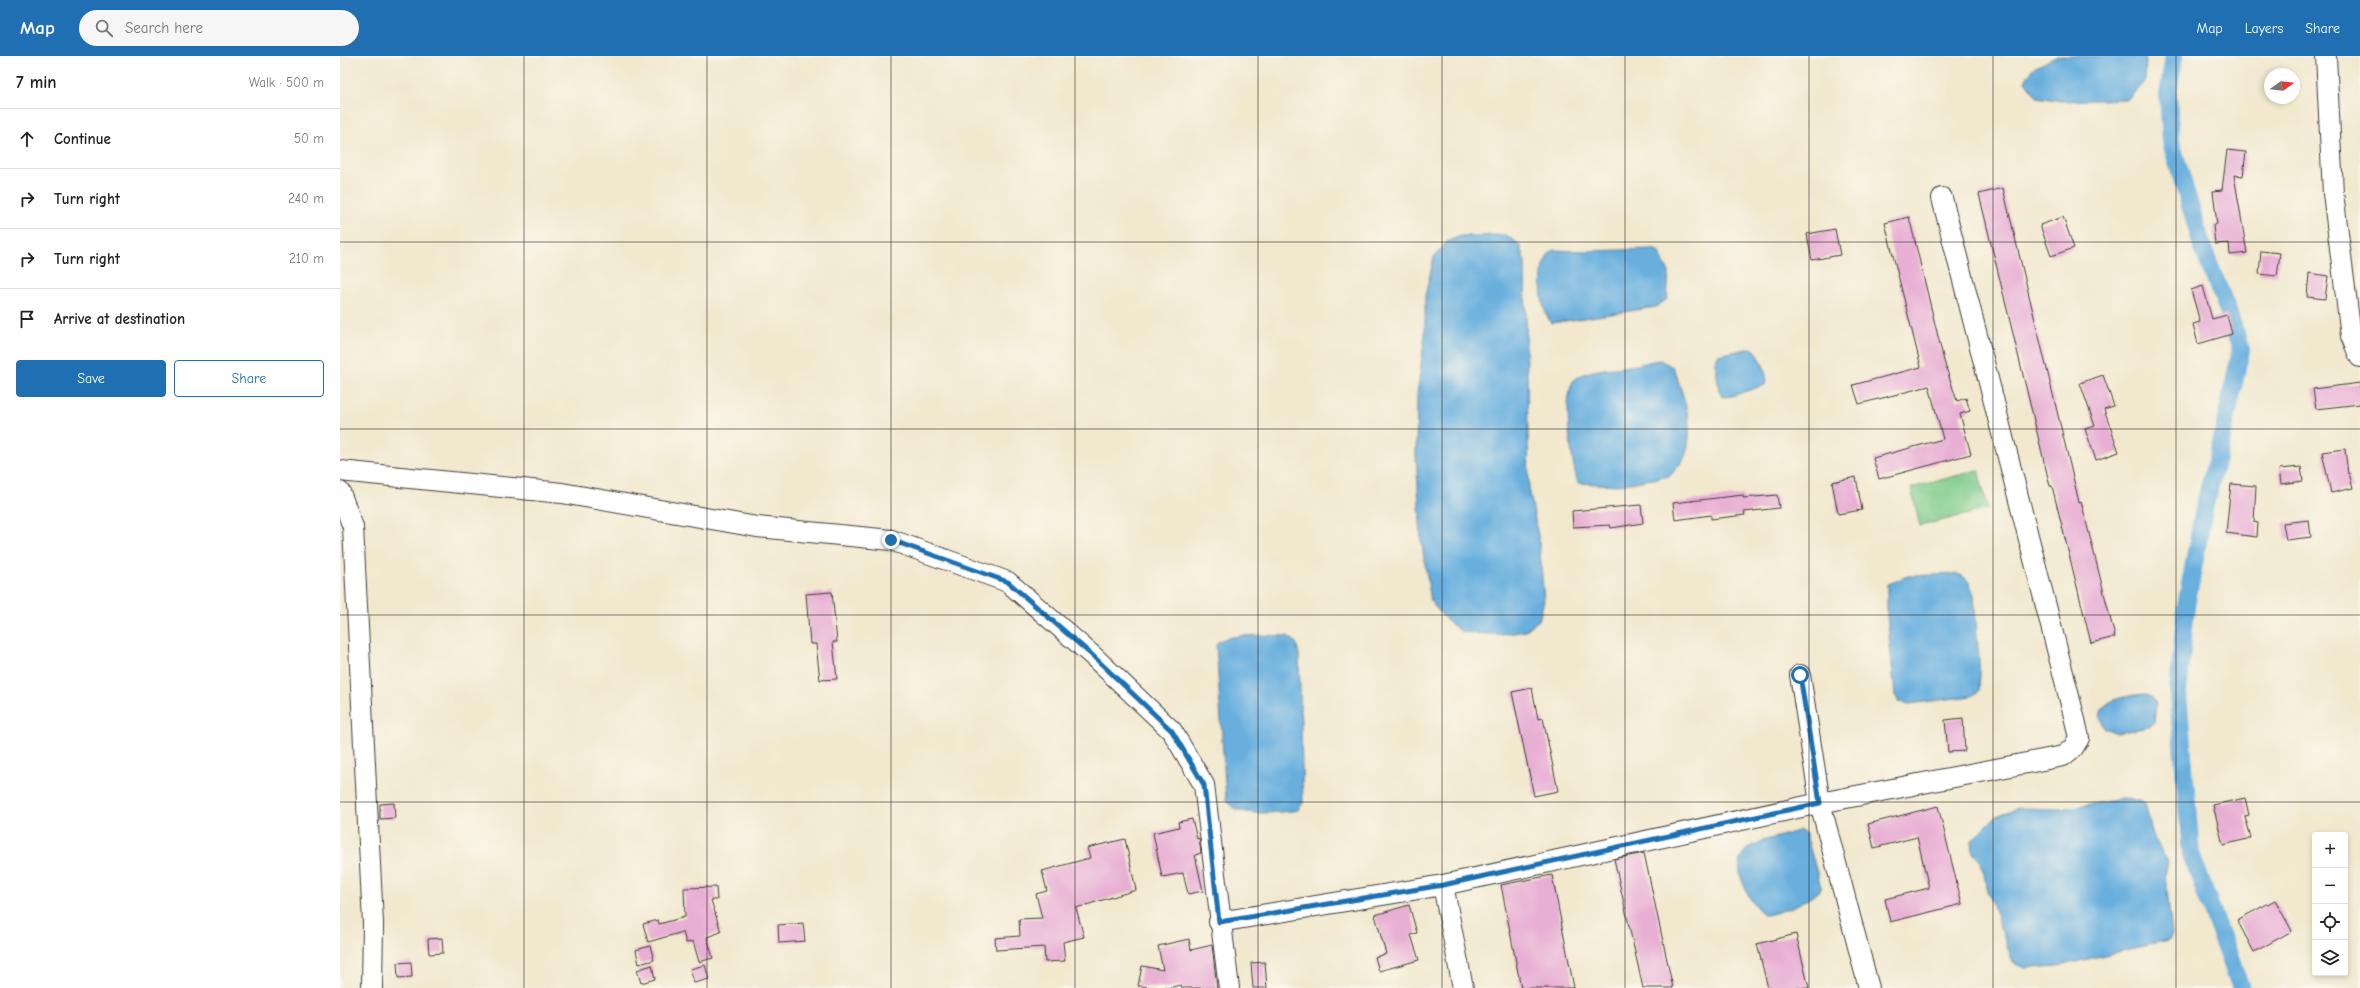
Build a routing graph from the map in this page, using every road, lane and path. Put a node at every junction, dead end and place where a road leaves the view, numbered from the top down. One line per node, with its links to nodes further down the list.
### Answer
1 (2326, 56): 3 (street)
2 (1942, 198): 7 (street)
3 (2360, 357)
4 (340, 471): 9 (street)
5 (340, 492): 10 (street)
6 (1800, 675): 7 (street)
7 (1820, 803): 8 (street); 13 (street)
8 (1443, 885): 9 (street); 12 (street)
9 (1219, 922): 11 (street)
10 (372, 988)
11 (1229, 988)
12 (1463, 988)
13 (1869, 988)

